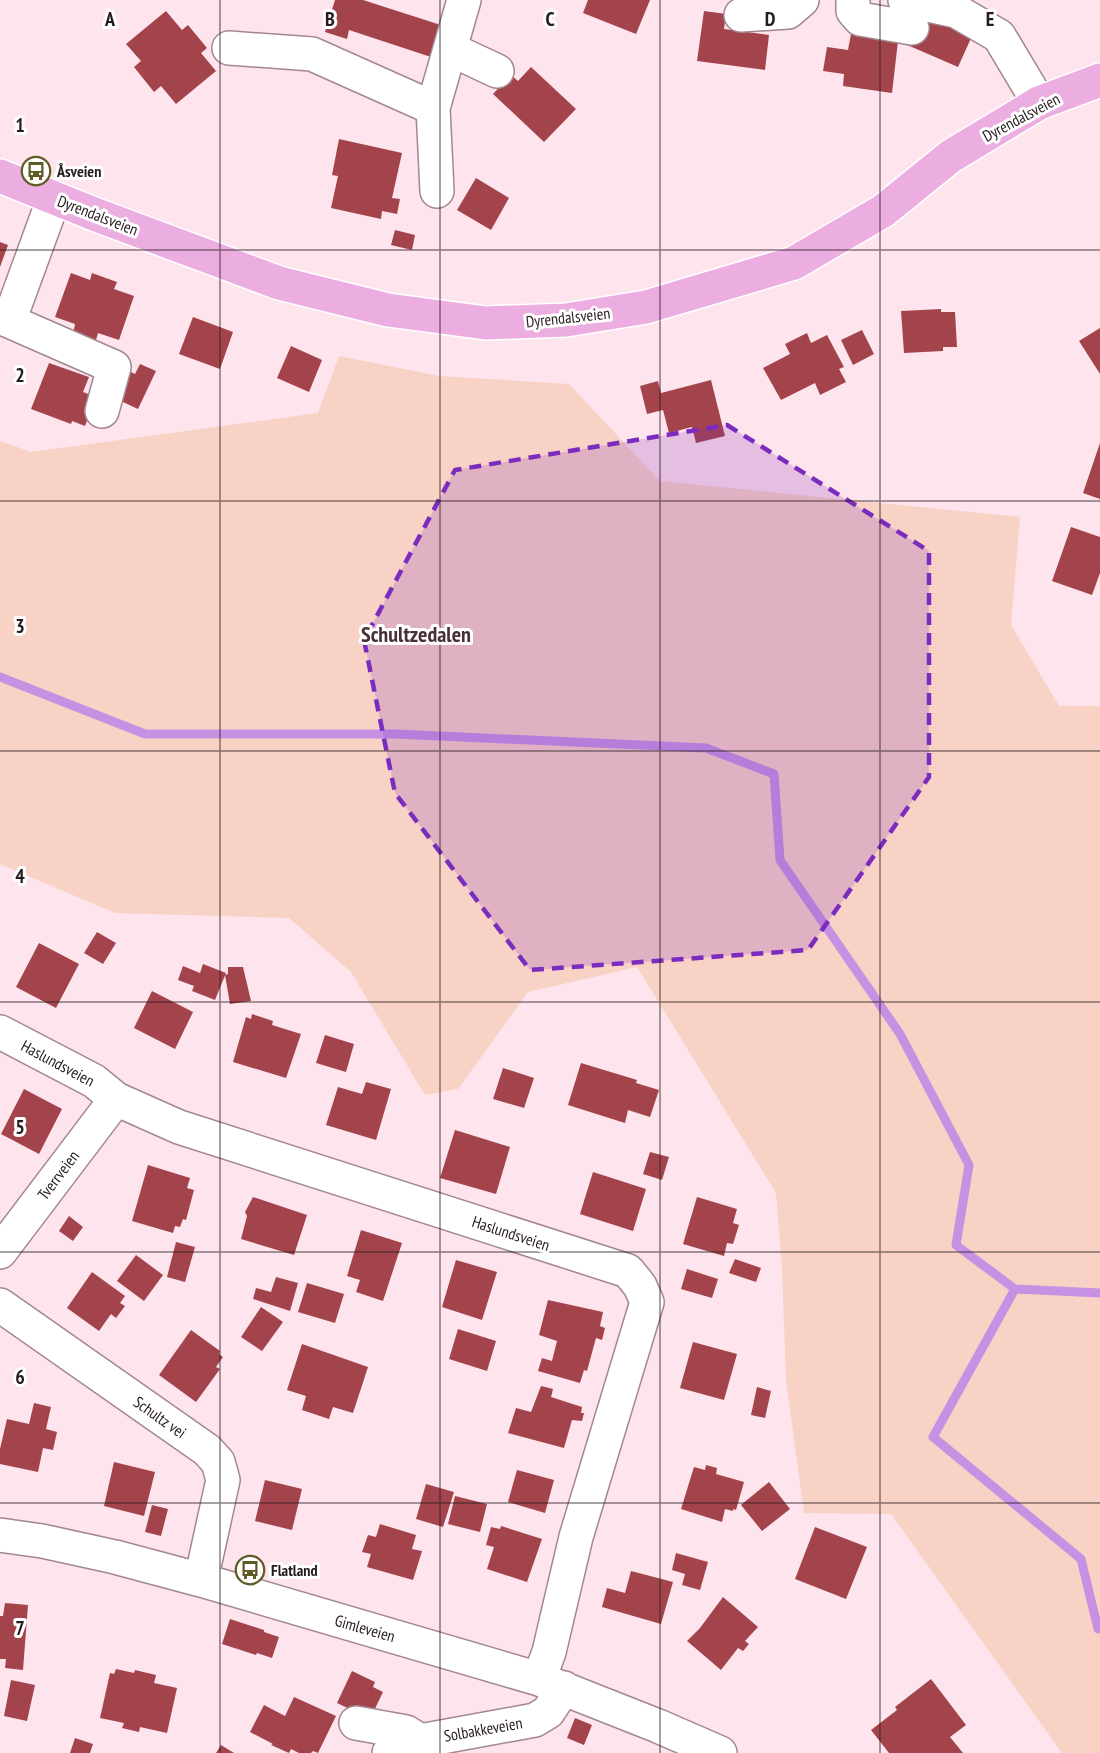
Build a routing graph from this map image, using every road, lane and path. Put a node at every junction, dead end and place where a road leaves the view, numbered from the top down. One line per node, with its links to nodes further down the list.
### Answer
1 (464, 0): 7 (street)
2 (802, 0): 5 (street)
3 (853, 0): 4 (street)
4 (909, 14): 10 (street)
5 (741, 15)
6 (229, 48): 11 (street)
7 (450, 49): 8 (street); 11 (street)
8 (497, 71)
9 (1100, 80): 10 (main road, Dyrendalsveien)
10 (1039, 103): 14 (main road, Dyrendalsveien)
11 (434, 108): 13 (street)
12 (0, 176): 14 (main road, Dyrendalsveien)
13 (437, 191)
14 (54, 198): 15 (street)
15 (4, 319): 16 (street)
16 (102, 411)
17 (0, 1032): 18 (street, Haslundsveien)
18 (116, 1099): 19 (street, Tverrveien); 23 (street, Haslundsveien)
19 (0, 1252)
20 (0, 1305): 22 (street, Schultz vei)
21 (0, 1535): 22 (street, Gimleveien)
22 (201, 1580): 23 (street, Gimleveien)
23 (551, 1683): 25 (street, Solbakkeveien); 26 (street, Gimleveien)
24 (356, 1723): 25 (street)
25 (402, 1749)
26 (720, 1753)

